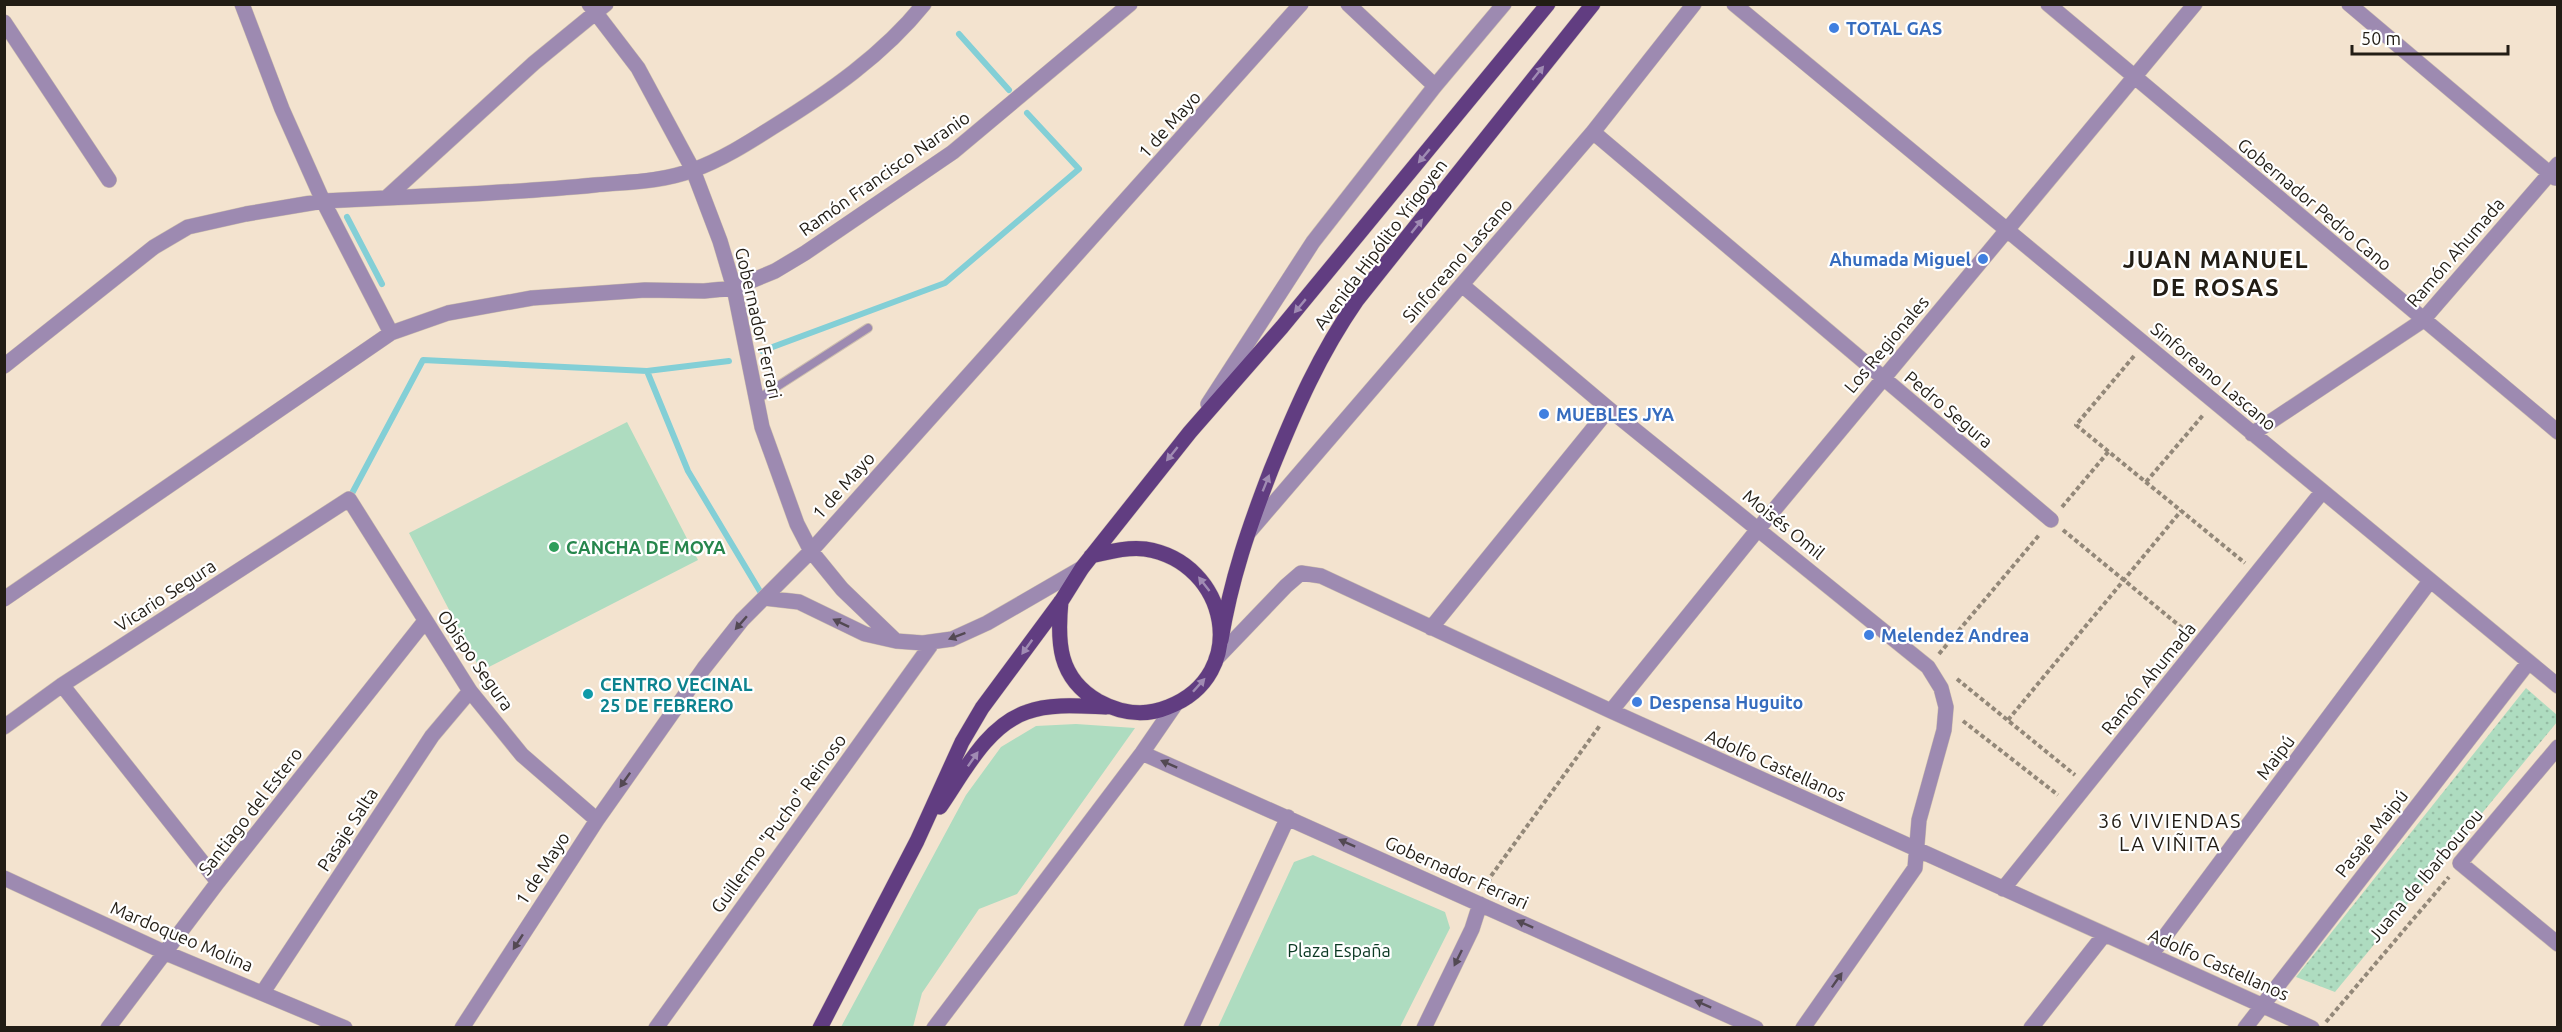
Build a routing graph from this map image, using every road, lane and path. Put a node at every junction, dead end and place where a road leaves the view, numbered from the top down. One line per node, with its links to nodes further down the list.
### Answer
1 (242, 4): 23 (street)
2 (924, 4): 19 (street)
3 (1130, 4): 26 (street, Ramón Francisco Naranio)
4 (1301, 4): 47 (street, 1 de Mayo)
5 (1348, 4): 17 (street)
6 (1504, 4): 17 (street)
7 (1548, 4): 36 (main road, Avenida Hipólito Yrigoyen, one-way to 36)
8 (1593, 4): 46 (main road, Avenida Hipólito Yrigoyen, one-way to 8)
9 (1694, 4): 18 (street, Sinforeano Lascano)
10 (1734, 4): 24 (street, Sinforeano Lascano)
11 (2048, 4): 16 (street, Gobernador Pedro Cano)
12 (2195, 4): 16 (street, Los Regionales)
13 (2349, 4): 20 (street)
14 (597, 8): 19 (street, Gobernador Ferrari); 22 (street)
15 (4, 21): 21 (street)
16 (2135, 78): 24 (street, Los Regionales); 27 (street, Gobernador Pedro Cano)
17 (1434, 87): 36 (street)
18 (1593, 132): 25 (street, Sinforeano Lascano); 32 (street, Pedro Segura)
19 (693, 170): 22 (street); 26 (street, Gobernador Ferrari)
20 (2555, 172): 27 (street, Ramón Ahumada)
21 (109, 180)
22 (386, 198): 23 (street)
23 (323, 201): 29 (street); 31 (street)
24 (2007, 230): 30 (street, Sinforeano Lascano); 32 (street, Los Regionales)
25 (1462, 285): 35 (street, Moisés Omil); 46 (street, Sinforeano Lascano)
26 (734, 288): 29 (street, Ramón Francisco Naranio); 33 (street, Gobernador Ferrari)
27 (2422, 321): 37 (street, Gobernador Pedro Cano); 38 (street, Ramón Ahumada)
28 (868, 328): 33 (lane)
29 (391, 333): 52 (street, Ramón Francisco Naranio)
30 (2144, 344): 34 (street, Sinforeano Lascano); 39 (path)
31 (4, 366)
32 (1883, 379): 44 (street, Pedro Segura); 45 (street, Los Regionales)
33 (756, 400): 47 (street, Gobernador Ferrari)
34 (2214, 402): 38 (street, Sinforeano Lascano); 40 (path)
35 (1610, 409): 45 (street, Moisés Omil); 56 (street)
36 (1190, 432): 48 (main road, Avenida Hipólito Yrigoyen, one-way to 48)
37 (2558, 432)
38 (2252, 434): 41 (street, Sinforeano Lascano)
39 (2109, 451): 40 (path); 44 (path)
40 (2146, 482): 43 (path)
41 (2322, 492): 49 (street, Ramón Ahumada); 51 (street, Sinforeano Lascano)
42 (349, 499): 55 (street, Obispo Segura); 64 (street, Vicario Segura)
43 (2181, 511): 49 (path); 50 (path)
44 (2051, 520): 50 (path); 63 (path)
45 (1759, 528): 63 (street, Moisés Omil); 70 (street, Los Regionales)
46 (1245, 537): 57 (main road, Avenida Hipólito Yrigoyen)
47 (811, 551): 53 (street, 1 de Mayo); 58 (street, Gobernador Ferrari)
48 (1087, 562): 54 (main road); 57 (main road, one-way to 48); 59 (street, one-way to 59)
49 (2257, 573): 60 (street, Ramón Ahumada)
50 (2124, 580): 60 (path); 71 (path)
51 (2430, 581): 62 (street, Sinforeano Lascano); 89 (street, Maipú)
52 (4, 598)
53 (764, 598): 58 (street, one-way to 53); 78 (street, 1 de Mayo, one-way to 78)
54 (1062, 600): 69 (main road); 79 (main road, one-way to 79)
55 (425, 621): 66 (street, Obispo Segura); 83 (street, Santiago del Estero)
56 (1431, 628): 61 (street, Adolfo Castellanos); 70 (street, Adolfo Castellanos)
57 (1221, 640): 61 (main road)
58 (896, 641): 59 (street)
59 (933, 642): 95 (street, Guillermo "Pucho" Reinoso)
60 (2201, 643): 75 (street, Ramón Ahumada)
61 (1216, 659): 67 (main road, one-way to 61)
62 (2528, 663): 65 (street, Sinforeano Lascano); 91 (street, Pasaje Maipú)
63 (1928, 667): 68 (street); 71 (path)
64 (62, 685): 72 (street, Vicario Segura); 83 (street)
65 (2558, 686)
66 (470, 691): 78 (street, Obispo Segura); 90 (street, Pasaje Salta)
67 (1175, 705): 69 (main road); 74 (street)
68 (1946, 707): 76 (path); 80 (street)
69 (1111, 708): 79 (main road, one-way to 69)
70 (1611, 711): 80 (street, Adolfo Castellanos); 85 (path)
71 (2008, 720): 75 (path)
72 (4, 727)
73 (2558, 747): 81 (street, Juana de Ibarbourou)
74 (1142, 753): 77 (street, Gobernador Ferrari, one-way to 74); 97 (street)
75 (2087, 785): 76 (street, Ramón Ahumada)
76 (2071, 805): 84 (street, Ramón Ahumada)
77 (1288, 817): 85 (street, Gobernador Ferrari, one-way to 77); 98 (street)
78 (597, 820): 94 (street, 1 de Mayo, one-way to 94)
79 (917, 842): 96 (main road)
80 (1915, 849): 84 (street, Adolfo Castellanos); 101 (street, one-way to 80)
81 (2460, 864): 87 (street); 105 (path, Juana de Ibarbourou)
82 (4, 878): 88 (street, Mardoqueo Molina)
83 (218, 882): 88 (street, Santiago del Estero)
84 (2003, 889): 86 (street, Adolfo Castellanos)
85 (1480, 904): 99 (street, one-way to 99); 100 (street, Gobernador Ferrari, one-way to 85)
86 (2104, 935): 89 (street, Adolfo Castellanos); 102 (street)
87 (2558, 944)
88 (166, 953): 90 (street, Mardoqueo Molina); 92 (street, Santiago del Estero)
89 (2151, 955): 91 (street, Adolfo Castellanos)
90 (263, 992): 93 (street, Mardoqueo Molina)
91 (2262, 1004): 103 (street, Pasaje Maipú); 104 (street, Adolfo Castellanos)
92 (108, 1028)
93 (345, 1028)
94 (462, 1028)
95 (656, 1028)
96 (820, 1028)
97 (934, 1028)
98 (1191, 1028)
99 (1424, 1028)
100 (1756, 1028)
101 (1803, 1028)
102 (2031, 1028)
103 (2245, 1028)
104 (2312, 1028)
105 (2322, 1028)

